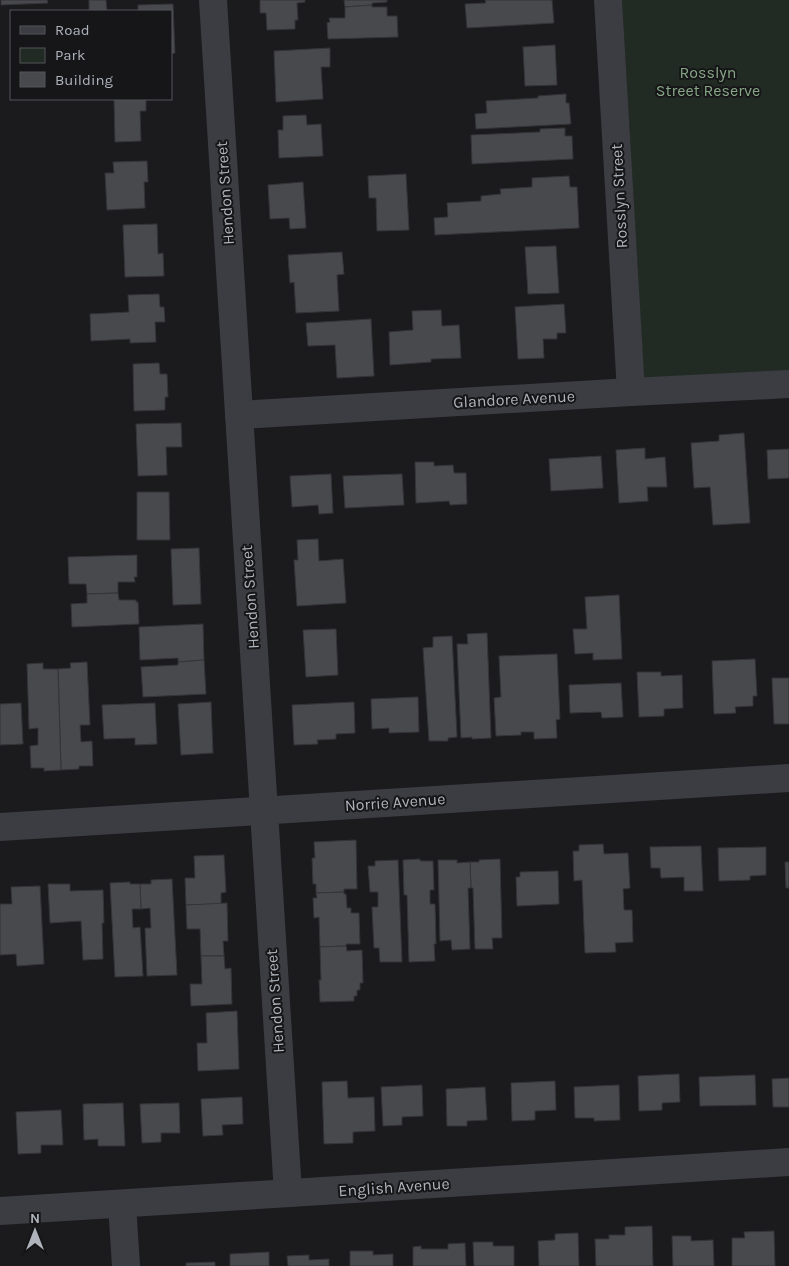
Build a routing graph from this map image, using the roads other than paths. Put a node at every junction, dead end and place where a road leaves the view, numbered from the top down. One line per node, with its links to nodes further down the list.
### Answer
1 (213, 0): 5 (street, Hendon Street)
2 (608, 0): 4 (street, Rosslyn Street)
3 (789, 384): 4 (street, Glandore Avenue)
4 (631, 392): 5 (street, Glandore Avenue)
5 (239, 415): 7 (street, Hendon Street)
6 (789, 778): 7 (street, Norrie Avenue)
7 (263, 810): 8 (street, Norrie Avenue); 10 (street, Hendon Street)
8 (0, 827)
9 (789, 1162): 10 (street, English Avenue)
10 (288, 1194): 11 (street, English Avenue)
11 (122, 1204): 12 (street, English Avenue); 13 (street)
12 (0, 1211)
13 (126, 1266)

